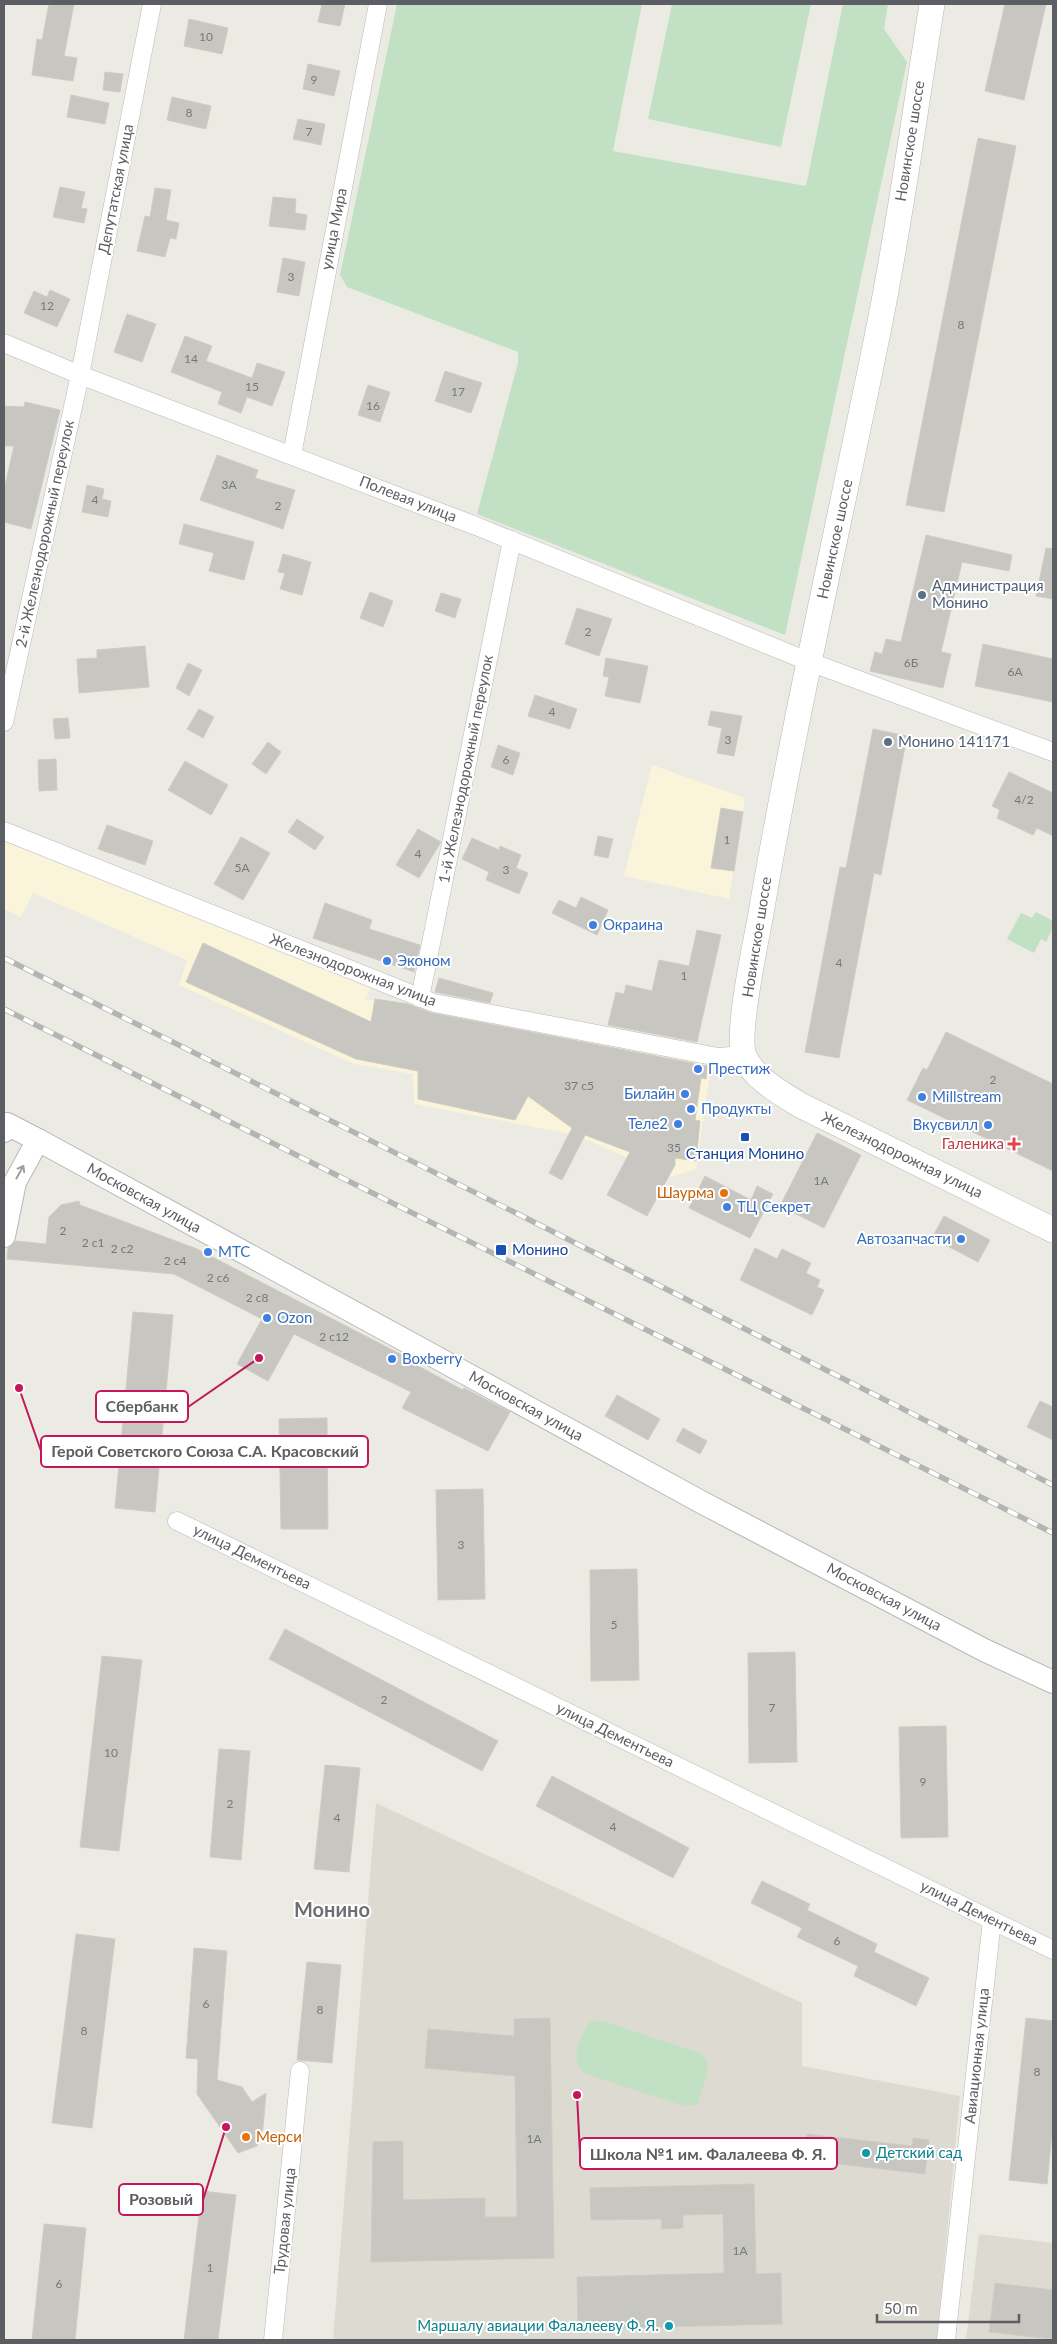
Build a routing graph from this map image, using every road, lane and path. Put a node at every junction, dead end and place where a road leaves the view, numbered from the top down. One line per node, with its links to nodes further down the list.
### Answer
1 (152, 4): 5 (street, Депутатская улица)
2 (378, 4): 6 (street, улица Мира)
3 (932, 4): 8 (main road, Новинское шоссе)
4 (4, 343): 5 (street, Полевая улица)
5 (80, 375): 6 (street, Полевая улица); 9 (street, 2-й Железнодорожный переулок)
6 (292, 455): 7 (street, Полевая улица)
7 (512, 540): 8 (street, Полевая улица); 12 (street, 1-й Железнодорожный переулок)
8 (810, 662): 10 (street, Полевая улица); 13 (main road, Новинское шоссе)
9 (4, 722)
10 (1053, 752)
11 (4, 831): 12 (street, Железнодорожная улица)
12 (420, 998): 13 (street, Железнодорожная улица)
13 (750, 1063): 16 (main road, Железнодорожная улица)
14 (5, 1126): 15 (street, Московская улица)
15 (38, 1140): 17 (street, one-way to 15); 19 (street, Московская улица)
16 (1053, 1230)
17 (4, 1236)
18 (177, 1521): 20 (street, улица Дементьева)
19 (1053, 1682)
20 (992, 1920): 21 (street, улица Дементьева); 24 (street, Авиационная улица)
21 (1053, 1950)
22 (300, 2071): 23 (street, Трудовая улица)
23 (273, 2340)
24 (946, 2340)

